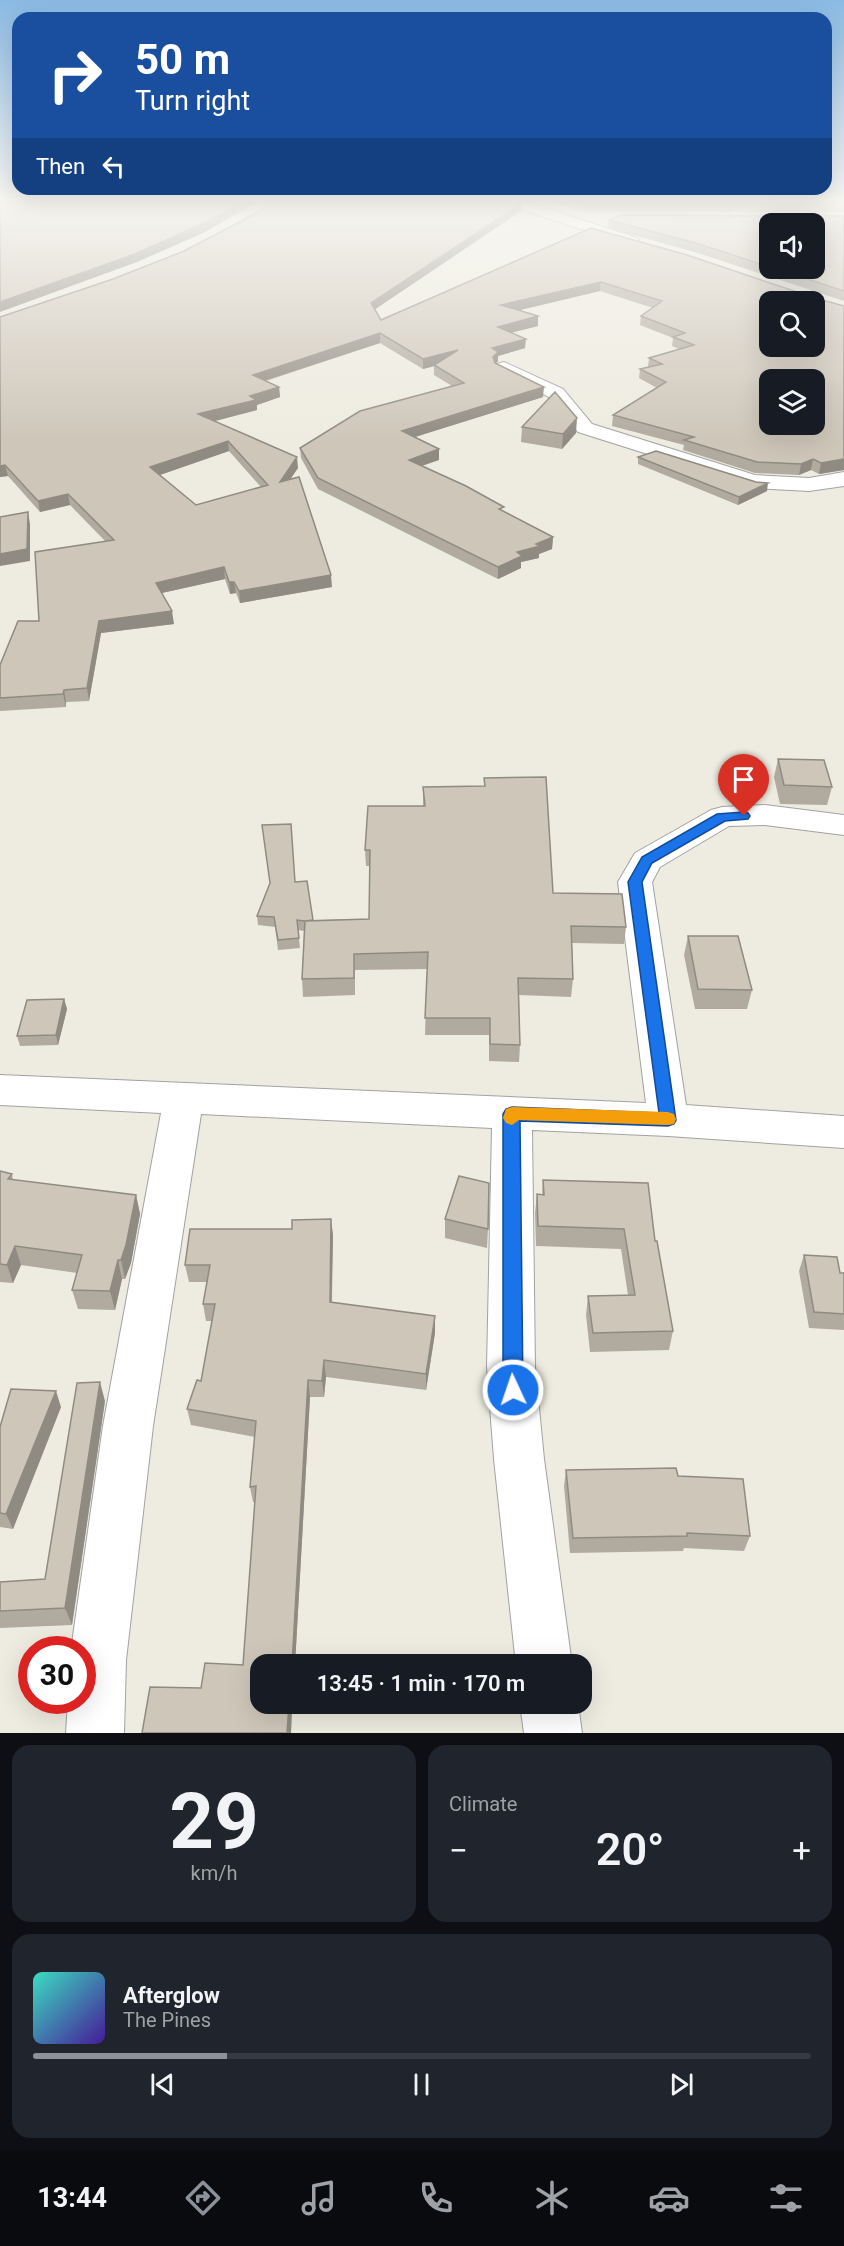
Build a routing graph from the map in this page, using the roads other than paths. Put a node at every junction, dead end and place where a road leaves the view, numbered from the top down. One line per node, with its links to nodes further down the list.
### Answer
1 (504, 368): 2 (street)
2 (844, 478)
3 (844, 825): 7 (street)
4 (0, 1090): 5 (street)
5 (183, 1099): 6 (street); 11 (street)
6 (512, 1114): 7 (street); 9 (street)
7 (668, 1120): 8 (street)
8 (844, 1132)
9 (543, 1654)
10 (550, 1714): 12 (street)
11 (95, 1733)
12 (553, 1733)

